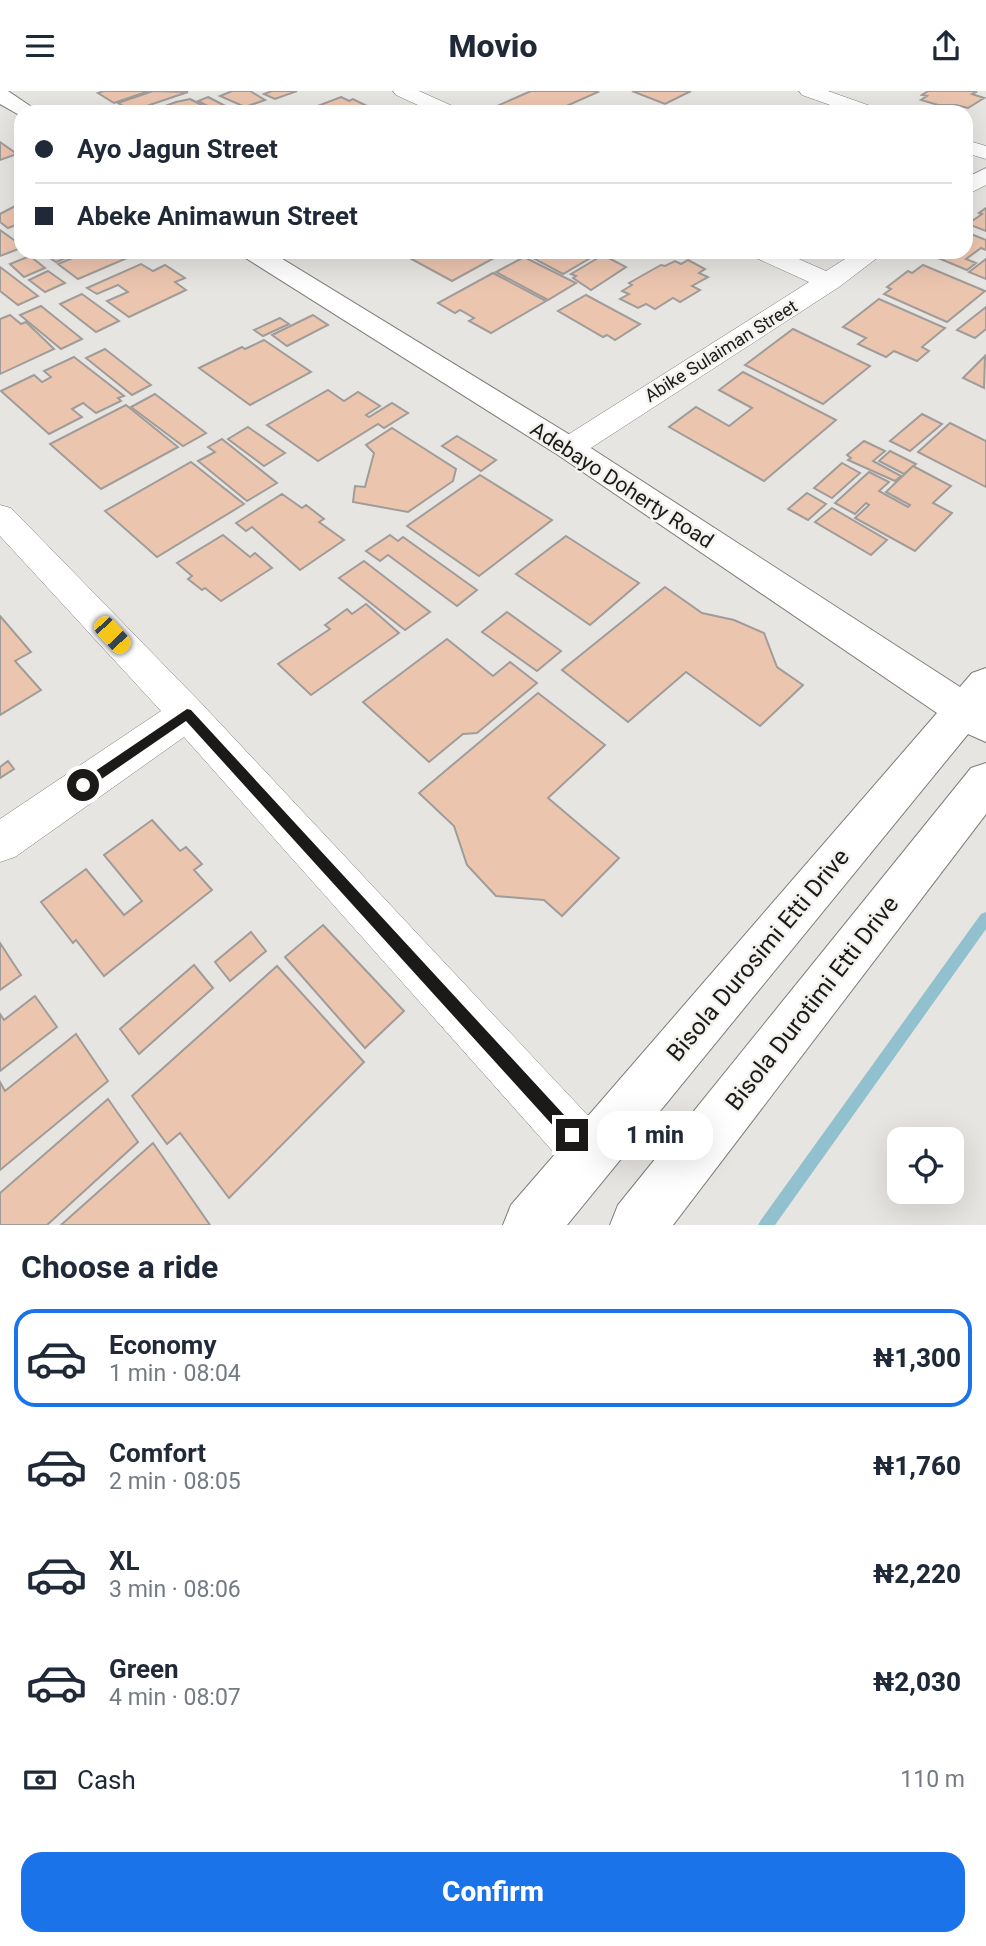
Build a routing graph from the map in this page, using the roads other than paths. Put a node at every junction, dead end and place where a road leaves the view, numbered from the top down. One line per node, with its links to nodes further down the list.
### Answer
1 (403, 91): 5 (street)
2 (809, 91): 6 (street)
3 (0, 95): 4 (street)
4 (16, 105)
5 (434, 105)
6 (849, 105)
7 (264, 259): 11 (street, Adebayo Doherty Road)
8 (779, 259): 10 (street)
9 (863, 259): 10 (street, Abike Sulaiman Street)
10 (830, 282): 11 (street, Abike Sulaiman Street)
11 (569, 448): 13 (street, Adebayo Doherty Road)
12 (0, 516): 14 (street)
13 (978, 707): 17 (street, Bisola Durosimi Etti Drive)
14 (187, 714): 16 (street); 17 (street)
15 (986, 781): 19 (street, Bisola Durotimi Etti Drive)
16 (0, 843)
17 (590, 1155): 18 (street, Bisola Durosimi Etti Drive)
18 (531, 1225)
19 (638, 1225)

